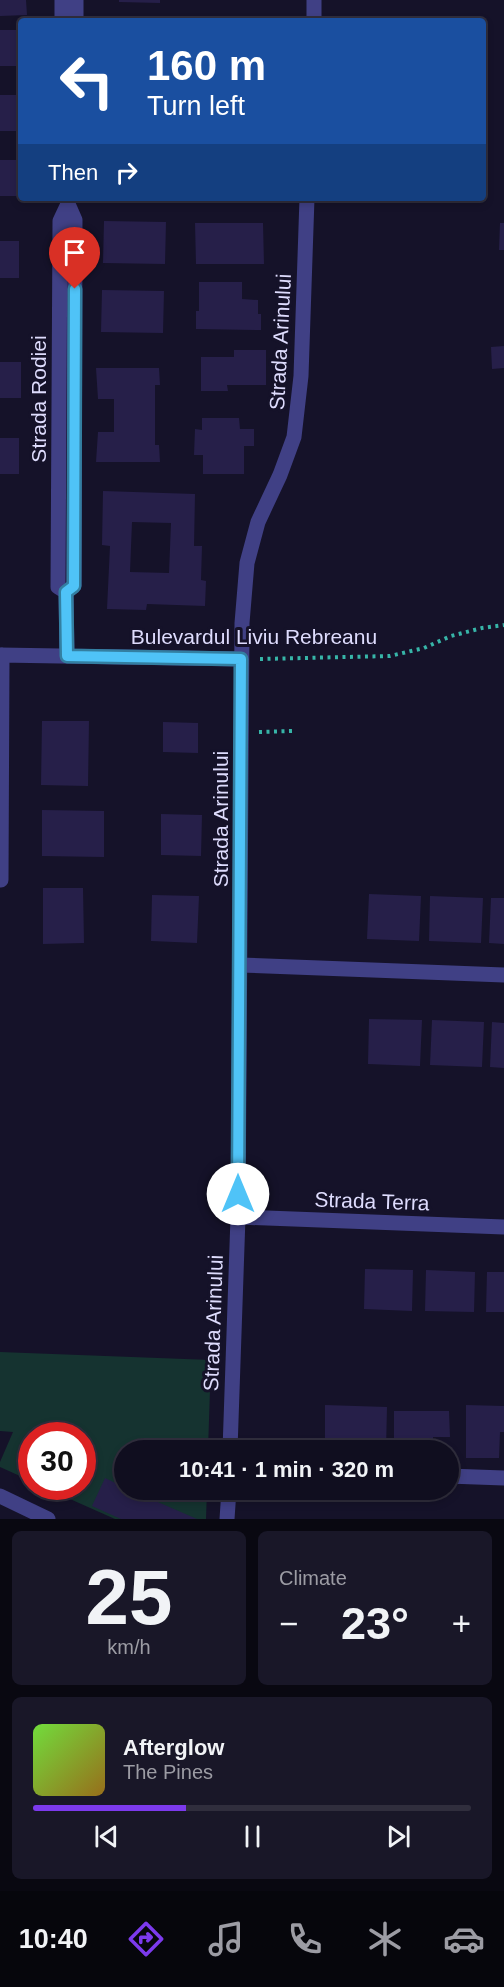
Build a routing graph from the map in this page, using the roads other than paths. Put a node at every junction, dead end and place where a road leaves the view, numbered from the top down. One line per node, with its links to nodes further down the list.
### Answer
1 (62, 0): 4 (street)
2 (76, 0): 5 (street)
3 (314, 0): 6 (street)
4 (62, 18)
5 (76, 18)
6 (314, 18)
7 (68, 201): 10 (street, Strada Rodiei)
8 (308, 201): 11 (street, Strada Arinului)
9 (1, 655): 10 (street, Bulevardul Liviu Rebreanu); 12 (street)
10 (67, 656): 11 (street, Bulevardul Liviu Rebreanu)
11 (241, 659): 13 (street, Strada Arinului)
12 (1, 880)
13 (240, 965): 14 (street); 15 (street, Strada Arinului)
14 (504, 975)
15 (238, 1217): 16 (street, Strada Terra); 17 (street, Strada Arinului)
16 (504, 1227)
17 (230, 1440)
18 (459, 1476): 19 (street)
19 (504, 1478)
20 (0, 1496): 22 (street)
21 (228, 1500): 23 (street)
22 (47, 1519)
23 (227, 1519)

